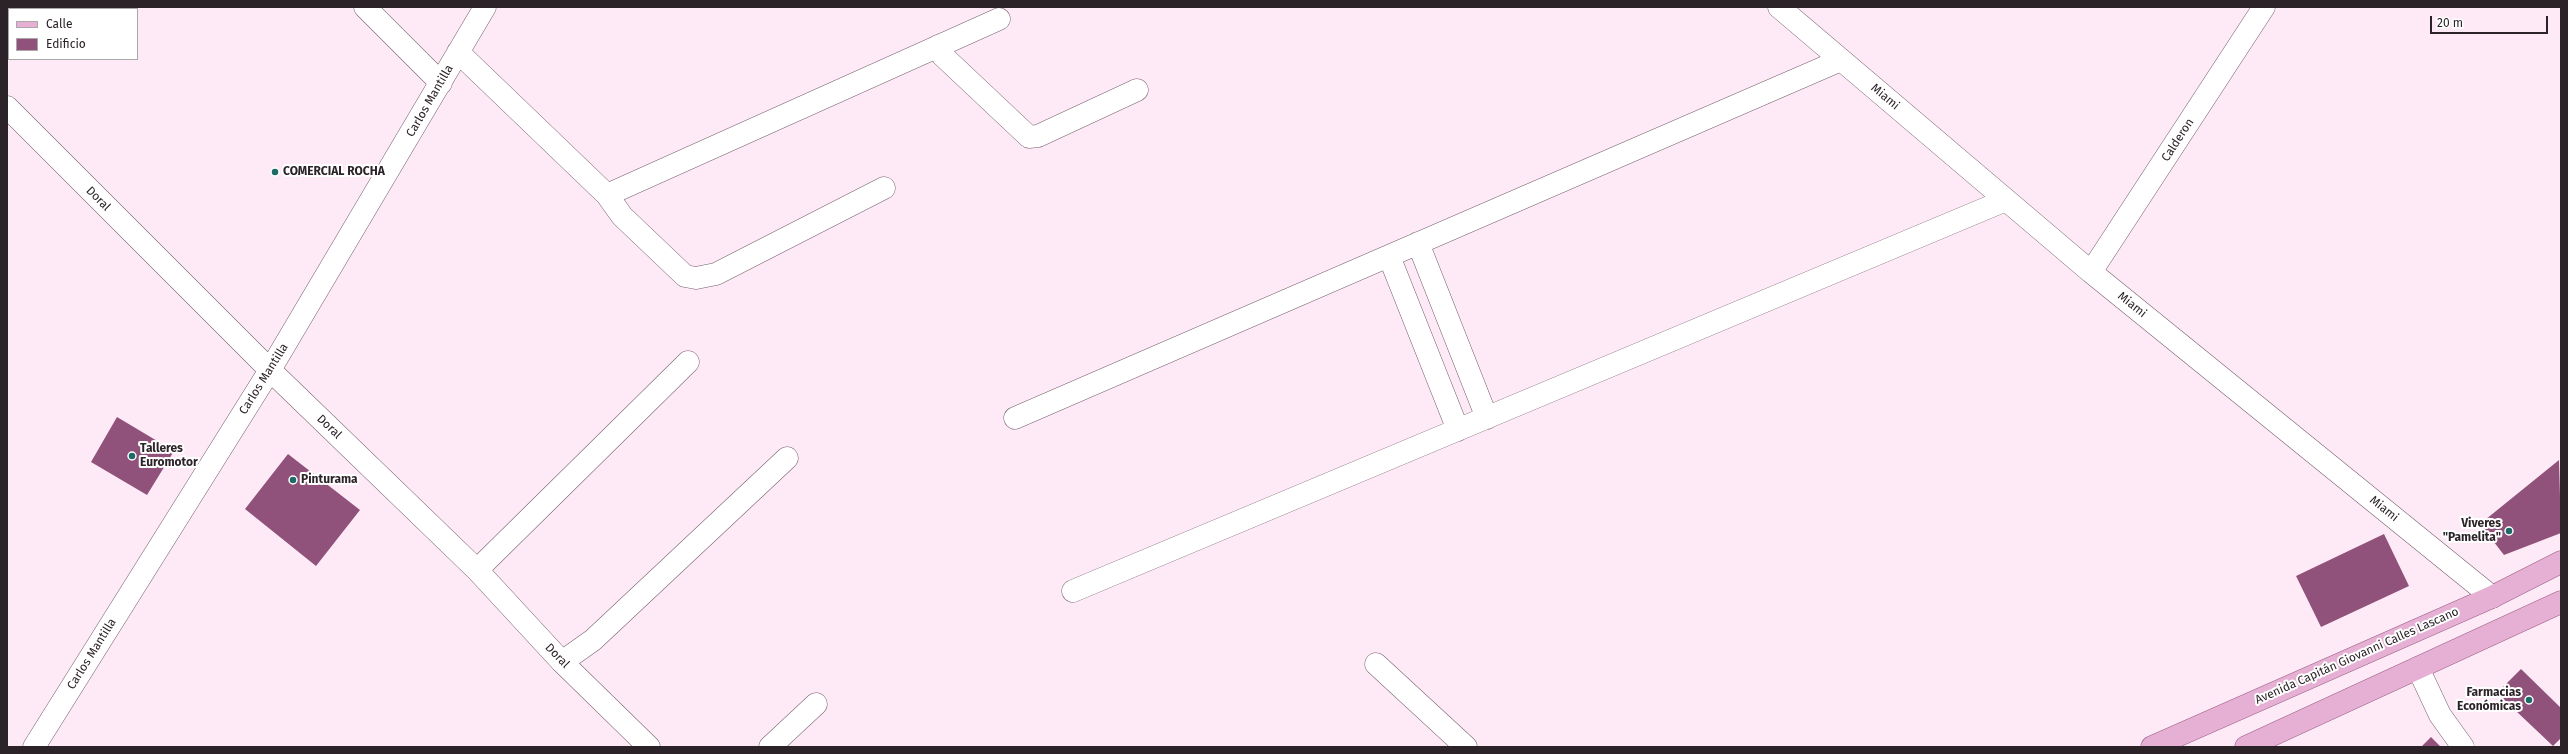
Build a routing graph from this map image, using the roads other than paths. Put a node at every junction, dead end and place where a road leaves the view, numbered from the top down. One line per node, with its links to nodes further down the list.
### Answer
1 (365, 7): 9 (street)
2 (485, 7): 7 (street, Carlos Mantilla)
3 (1779, 7): 8 (street, Miami)
4 (2264, 7): 17 (street, Calderon)
5 (999, 19): 6 (street)
6 (938, 46): 10 (street); 13 (street)
7 (458, 52): 9 (street, Carlos Mantilla); 13 (street)
8 (1841, 60): 14 (street, Miami); 15 (street)
9 (441, 84): 19 (street, Carlos Mantilla)
10 (1137, 90)
11 (7, 108): 19 (street, Doral)
12 (884, 188): 13 (street)
13 (607, 195)
14 (2006, 200): 17 (street, Miami); 21 (street)
15 (1418, 243): 16 (street); 21 (street)
16 (1389, 256): 20 (street); 22 (street)
17 (2091, 272): 27 (street, Miami)
18 (688, 362): 25 (street)
19 (270, 370): 25 (street, Doral); 33 (street, Carlos Mantilla)
20 (1015, 418)
21 (1487, 418): 22 (street)
22 (1458, 430): 26 (street)
23 (787, 458): 29 (street)
24 (2561, 562): 27 (main road, Avenida Capitán Giovanni Calles Lascano)
25 (477, 570): 29 (street, Doral)
26 (1073, 591)
27 (2492, 597): 37 (main road, Avenida Capitán Giovanni Calles Lascano)
28 (2561, 602): 31 (main road)
29 (562, 662): 34 (street, Doral)
30 (1376, 664): 36 (street)
31 (2418, 668): 38 (main road); 39 (street)
32 (816, 704): 35 (street)
33 (34, 747)
34 (649, 747)
35 (770, 747)
36 (1466, 747)
37 (2152, 747)
38 (2246, 747)
39 (2463, 747)

